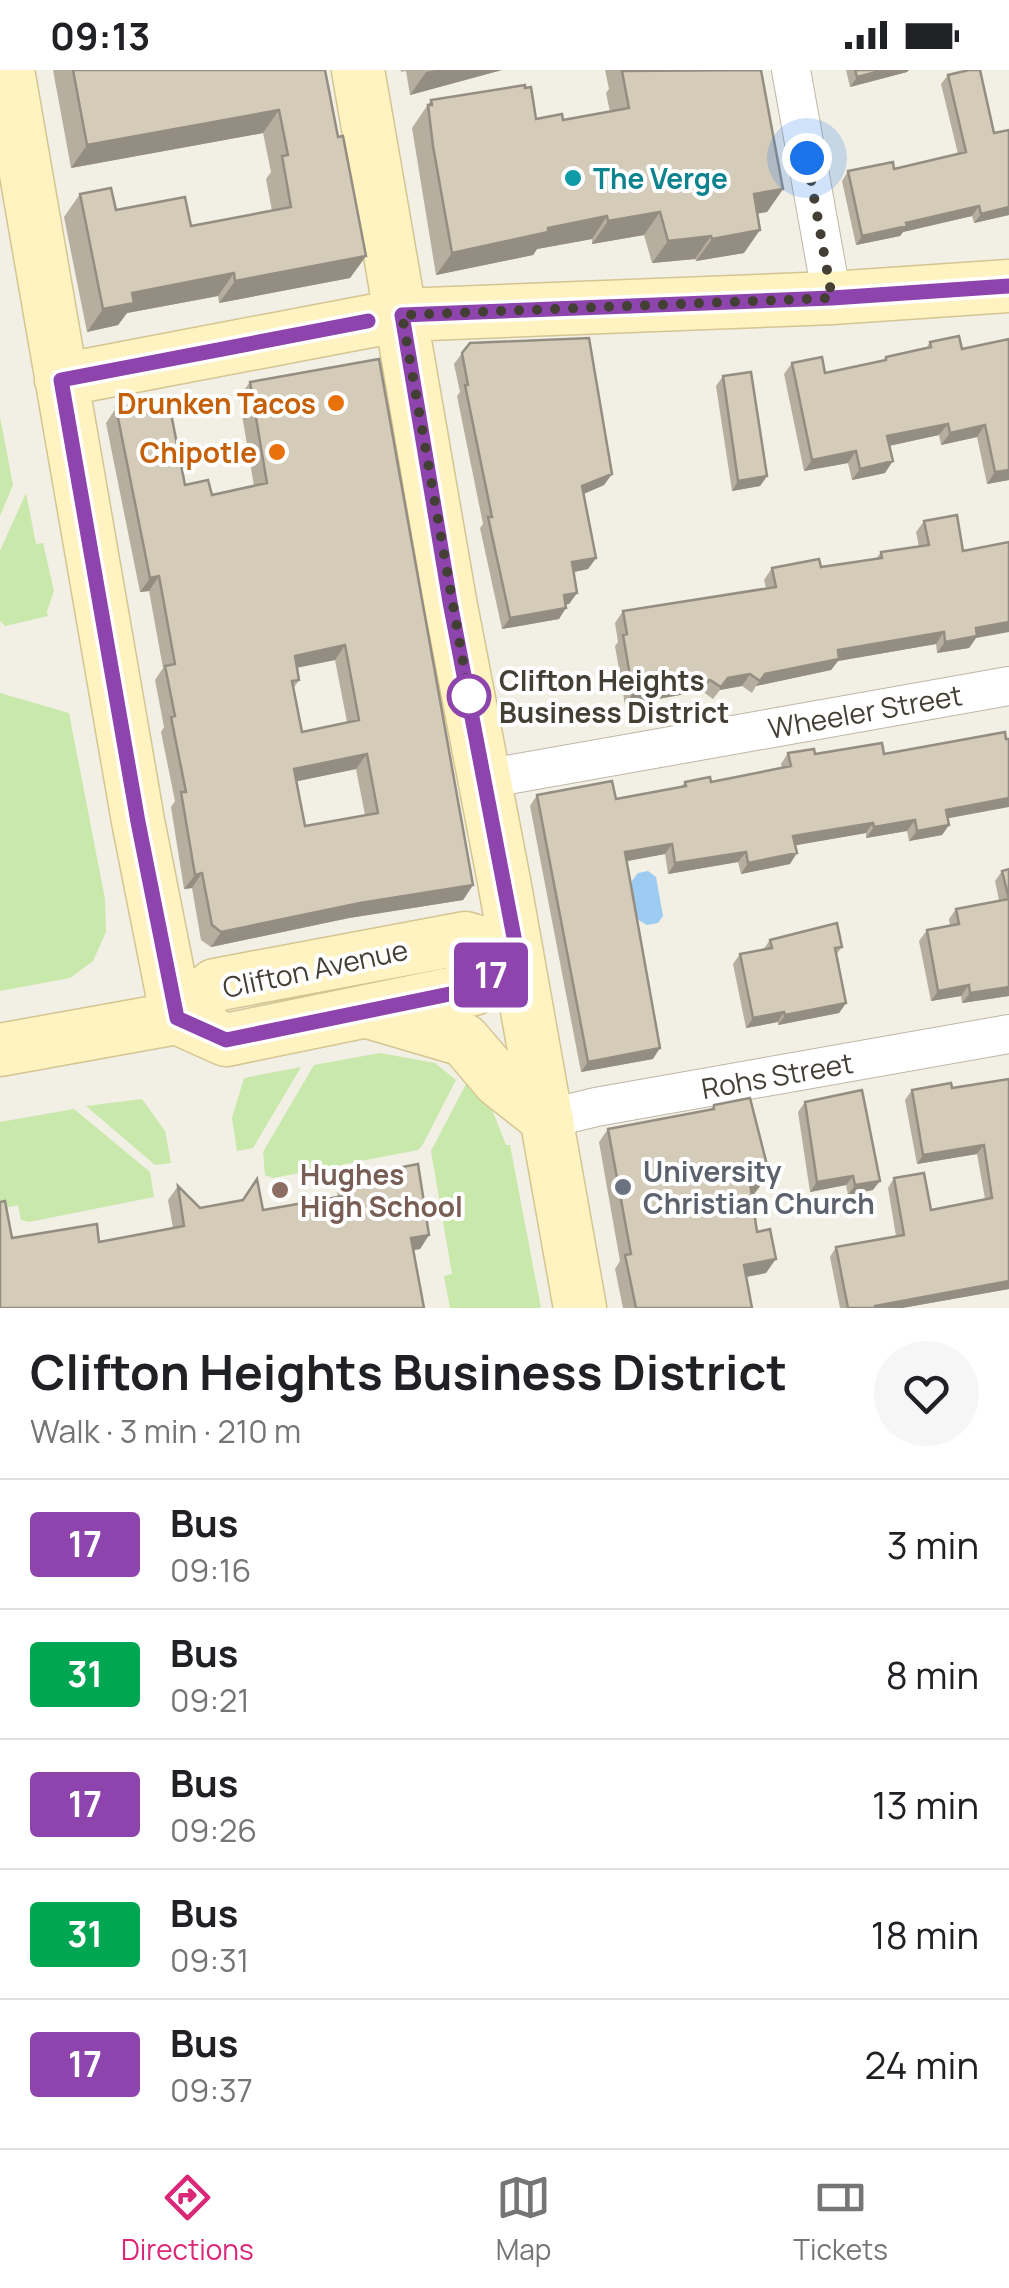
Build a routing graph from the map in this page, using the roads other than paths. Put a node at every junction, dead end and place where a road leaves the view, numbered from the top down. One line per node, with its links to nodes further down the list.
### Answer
1 (8, 70): 7 (main road)
2 (358, 70): 6 (main road)
3 (791, 70): 5 (street)
4 (1009, 286): 5 (main road)
5 (832, 298): 6 (main road)
6 (402, 315): 7 (main road); 9 (main road)
7 (61, 380): 12 (main road)
8 (1009, 686): 9 (street, Wheeler Street)
9 (485, 779): 10 (main road)
10 (517, 953): 11 (main road, Clifton Avenue); 12 (main road, Clifton Avenue); 15 (main road)
11 (366, 1012): 12 (main road, Clifton Avenue); 15 (main road)
12 (177, 1018): 14 (main road, Clifton Avenue)
13 (1009, 1034): 15 (street, Rohs Street)
14 (0, 1050)
15 (546, 1119): 16 (main road)
16 (580, 1308)

